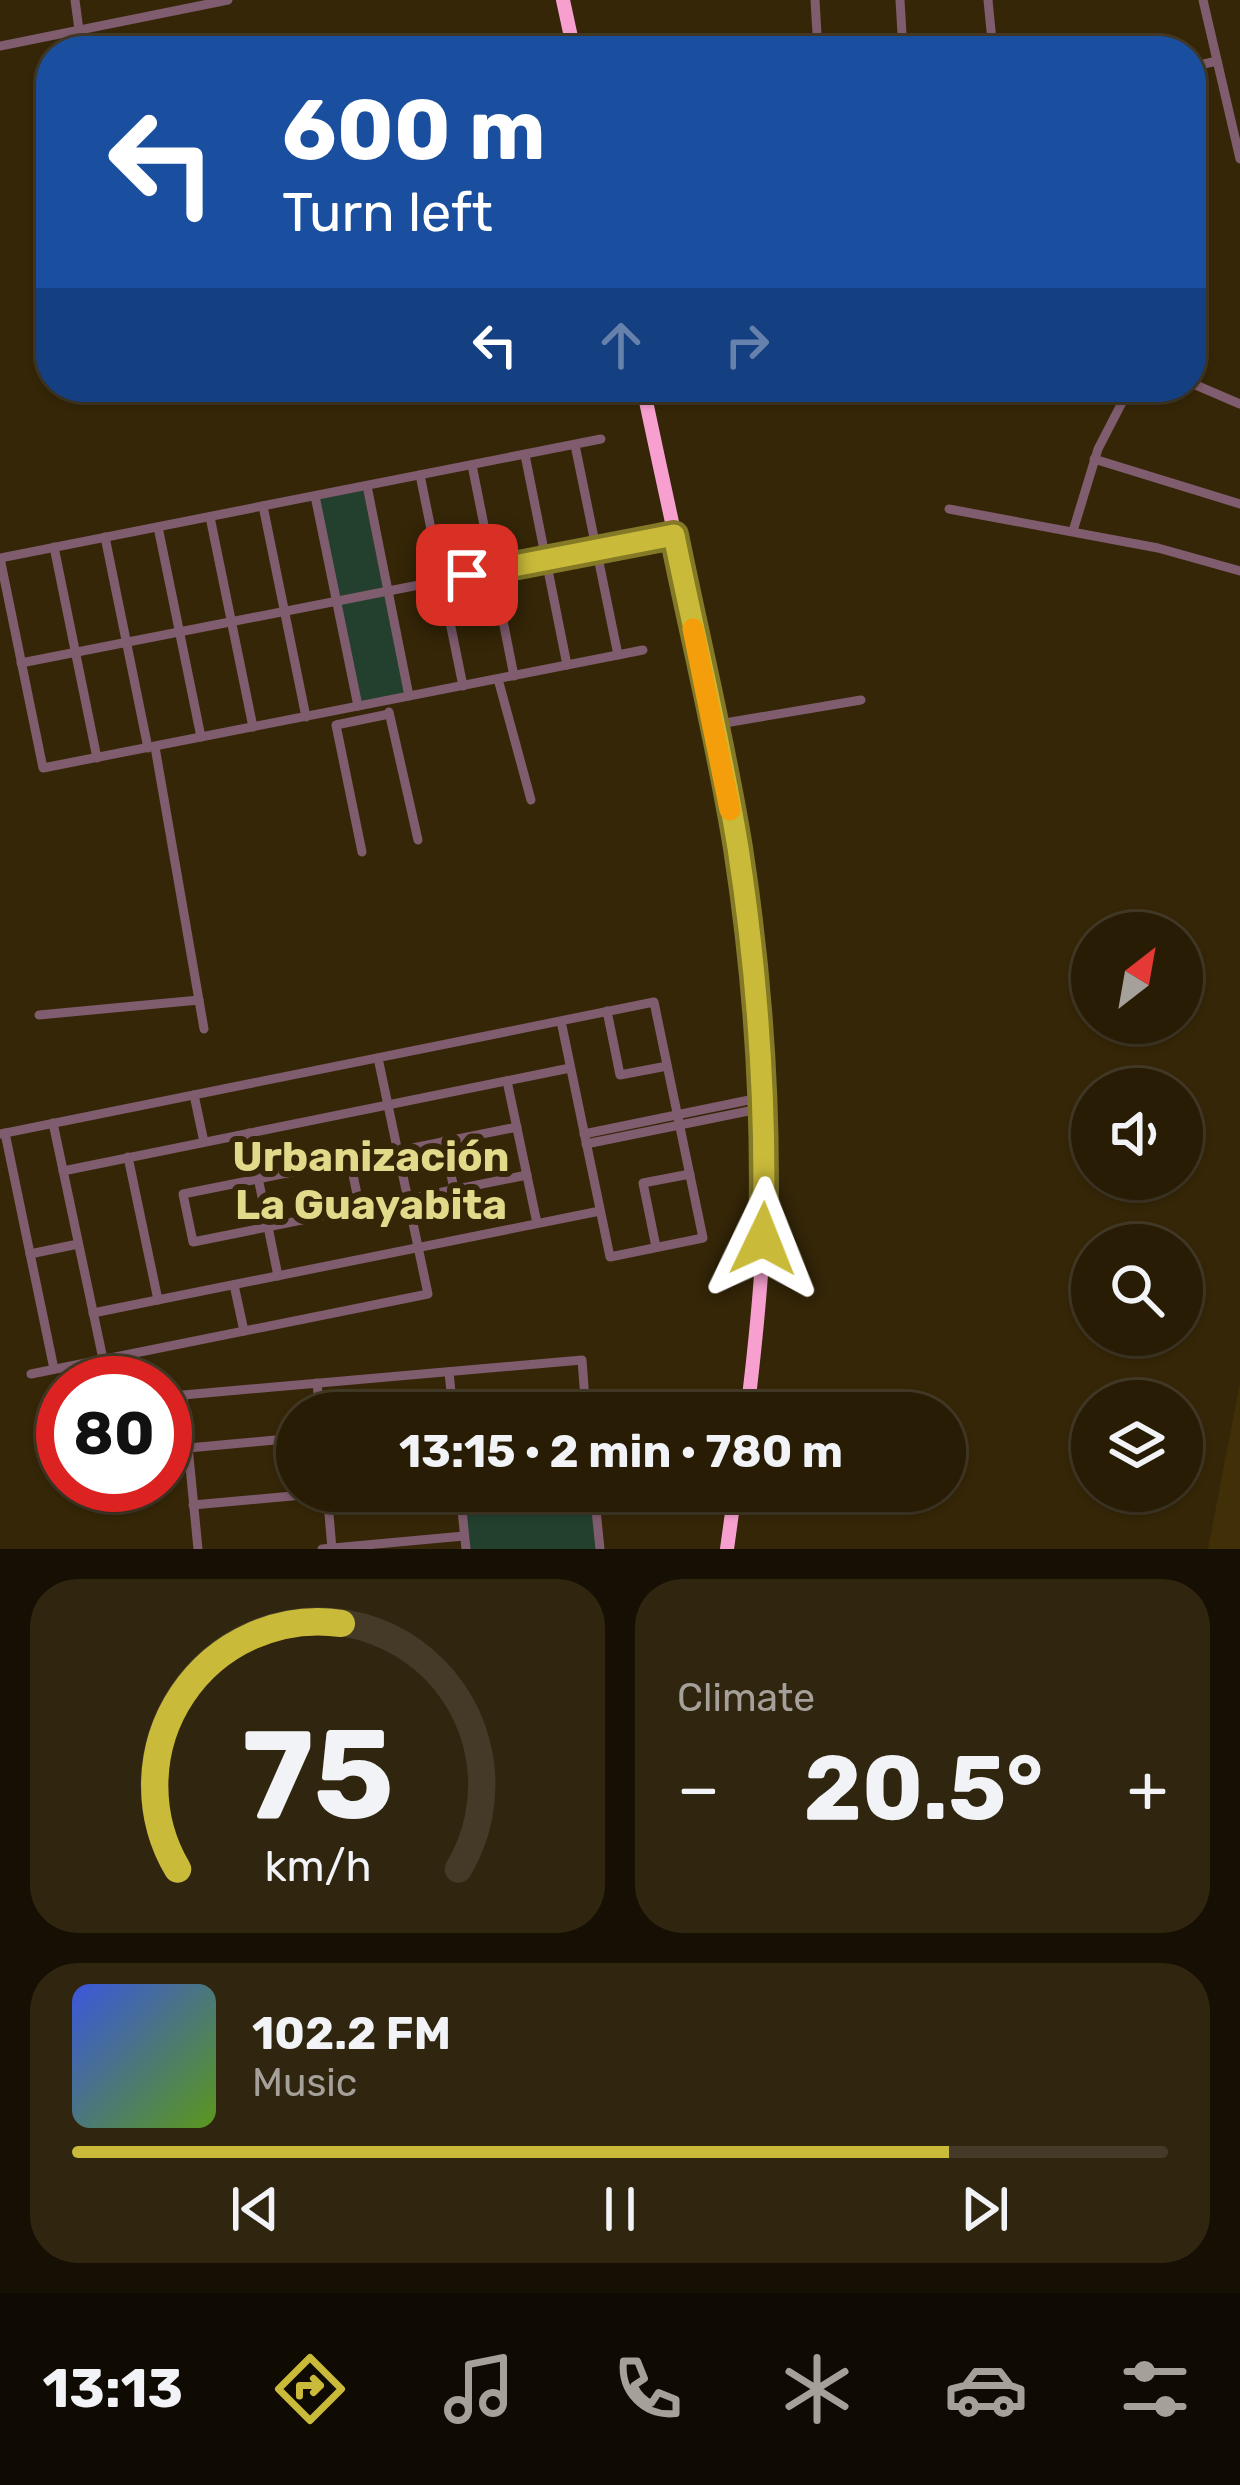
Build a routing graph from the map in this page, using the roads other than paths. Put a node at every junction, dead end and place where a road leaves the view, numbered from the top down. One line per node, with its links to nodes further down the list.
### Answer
1 (74, 0): 8 (street)
2 (228, 0): 8 (street)
3 (563, 0): 10 (highway)
4 (815, 0): 11 (street)
5 (900, 0): 12 (street)
6 (988, 0): 13 (street)
7 (1203, 0): 16 (street)
8 (79, 30): 9 (street)
9 (49, 36)
10 (571, 36)
11 (817, 36)
12 (902, 36)
13 (992, 36)
14 (36, 39): 15 (street)
15 (0, 46)
16 (1217, 61): 17 (street); 18 (street)
17 (1206, 64)
18 (1240, 159)
19 (1206, 389): 22 (street)
20 (646, 402): 37 (highway)
21 (1122, 402): 26 (street)
22 (1240, 404)
23 (601, 440): 24 (street)
24 (575, 445): 25 (street); 40 (street)
25 (524, 454): 27 (street); 41 (street)
26 (1094, 459): 31 (street); 36 (street)
27 (472, 465): 28 (street); 42 (street)
28 (420, 475): 29 (street); 44 (street)
29 (367, 486): 30 (street); 45 (street)
30 (315, 496): 32 (street); 46 (street)
31 (1240, 503)
32 (263, 506): 34 (street); 47 (street)
33 (949, 509): 36 (street)
34 (210, 517): 35 (street); 48 (street)
35 (158, 527): 38 (street); 49 (street)
36 (1073, 531): 43 (street)
37 (674, 535): 40 (street); 65 (highway)
38 (105, 537): 39 (street); 50 (street)
39 (54, 547): 52 (street); 54 (street)
40 (597, 550): 41 (street); 53 (street)
41 (546, 560): 42 (street); 55 (street)
42 (493, 570): 44 (street); 56 (street)
43 (1240, 571)
44 (442, 580): 45 (street); 58 (street)
45 (388, 591): 46 (street); 59 (street)
46 (336, 601): 47 (street); 62 (street)
47 (284, 611): 48 (street); 64 (street)
48 (232, 622): 49 (street); 66 (street)
49 (179, 632): 50 (street); 67 (street)
50 (127, 642): 52 (street); 68 (street)
51 (643, 650): 53 (street)
52 (76, 652): 54 (street); 69 (street)
53 (618, 655): 55 (street)
54 (22, 663): 69 (street)
55 (567, 665): 56 (street)
56 (514, 676): 57 (street)
57 (498, 679): 58 (street); 70 (street)
58 (463, 686): 59 (street)
59 (410, 696): 61 (street)
60 (861, 700): 65 (street)
61 (387, 701): 62 (street); 63 (street)
62 (358, 706): 64 (street)
63 (389, 714): 71 (street); 72 (street)
64 (306, 717): 66 (street)
65 (713, 725): 83 (highway)
66 (253, 727): 67 (street)
67 (200, 737): 68 (street)
68 (152, 747): 69 (street); 73 (street)
69 (97, 758)
70 (530, 800)
71 (418, 840)
72 (362, 852)
73 (199, 1000): 75 (street); 77 (street)
74 (607, 1011): 76 (street); 79 (street); 79 (street)
75 (39, 1015)
76 (561, 1021): 78 (street); 80 (street)
77 (204, 1029)
78 (379, 1058): 82 (street); 84 (street)
79 (667, 1066): 85 (street)
80 (571, 1068): 81 (street); 90 (street)
81 (507, 1081): 84 (street); 87 (street)
82 (194, 1095): 86 (street); 92 (street)
83 (764, 1102): 85 (street); 125 (highway)
84 (388, 1105): 88 (street); 93 (street)
85 (678, 1120): 90 (street); 97 (street)
86 (53, 1123): 89 (street); 96 (street)
87 (517, 1126): 91 (street); 98 (street)
88 (249, 1133): 92 (street); 99 (street)
89 (3, 1134): 109 (street)
90 (585, 1139): 103 (street)
91 (444, 1141): 93 (street); 100 (street)
92 (204, 1142): 94 (street)
93 (398, 1150): 95 (street); 101 (street)
94 (128, 1157): 96 (street); 112 (street)
95 (350, 1160): 99 (street); 102 (street)
96 (63, 1171): 106 (street)
97 (690, 1174): 108 (street); 108 (street)
98 (527, 1175): 100 (street); 104 (street)
99 (258, 1179): 105 (street); 105 (street)
100 (454, 1190): 101 (street)
101 (408, 1199): 102 (street); 107 (street)
102 (360, 1209): 105 (street)
103 (600, 1210): 104 (street); 108 (street)
104 (537, 1223): 107 (street)
105 (268, 1227): 110 (street)
106 (78, 1244): 109 (street); 113 (street)
107 (418, 1247): 110 (street); 114 (street)
108 (656, 1247)
109 (30, 1253): 115 (street)
110 (278, 1276): 111 (street)
111 (234, 1285): 112 (street); 114 (street)
112 (158, 1300): 113 (street)
113 (93, 1313): 116 (street)
114 (244, 1331): 117 (street)
115 (51, 1356)
116 (102, 1356)
117 (118, 1356)
118 (449, 1372): 121 (street); 123 (street); 124 (street)
119 (36, 1373): 120 (street)
120 (31, 1374)
121 (317, 1384): 122 (street); 126 (street)
122 (318, 1392)
123 (451, 1392)
124 (584, 1392)
125 (749, 1392)
126 (192, 1394)
127 (276, 1440): 128 (street)
128 (192, 1448)
129 (192, 1485): 131 (street)
130 (276, 1497): 131 (street)
131 (194, 1504): 138 (street)
132 (329, 1512): 137 (street)
133 (462, 1512): 136 (street)
134 (596, 1512): 140 (street)
135 (732, 1512): 141 (highway)
136 (465, 1543): 137 (street)
137 (332, 1548): 139 (street)
138 (198, 1549)
139 (322, 1549)
140 (600, 1549)
141 (727, 1549)

